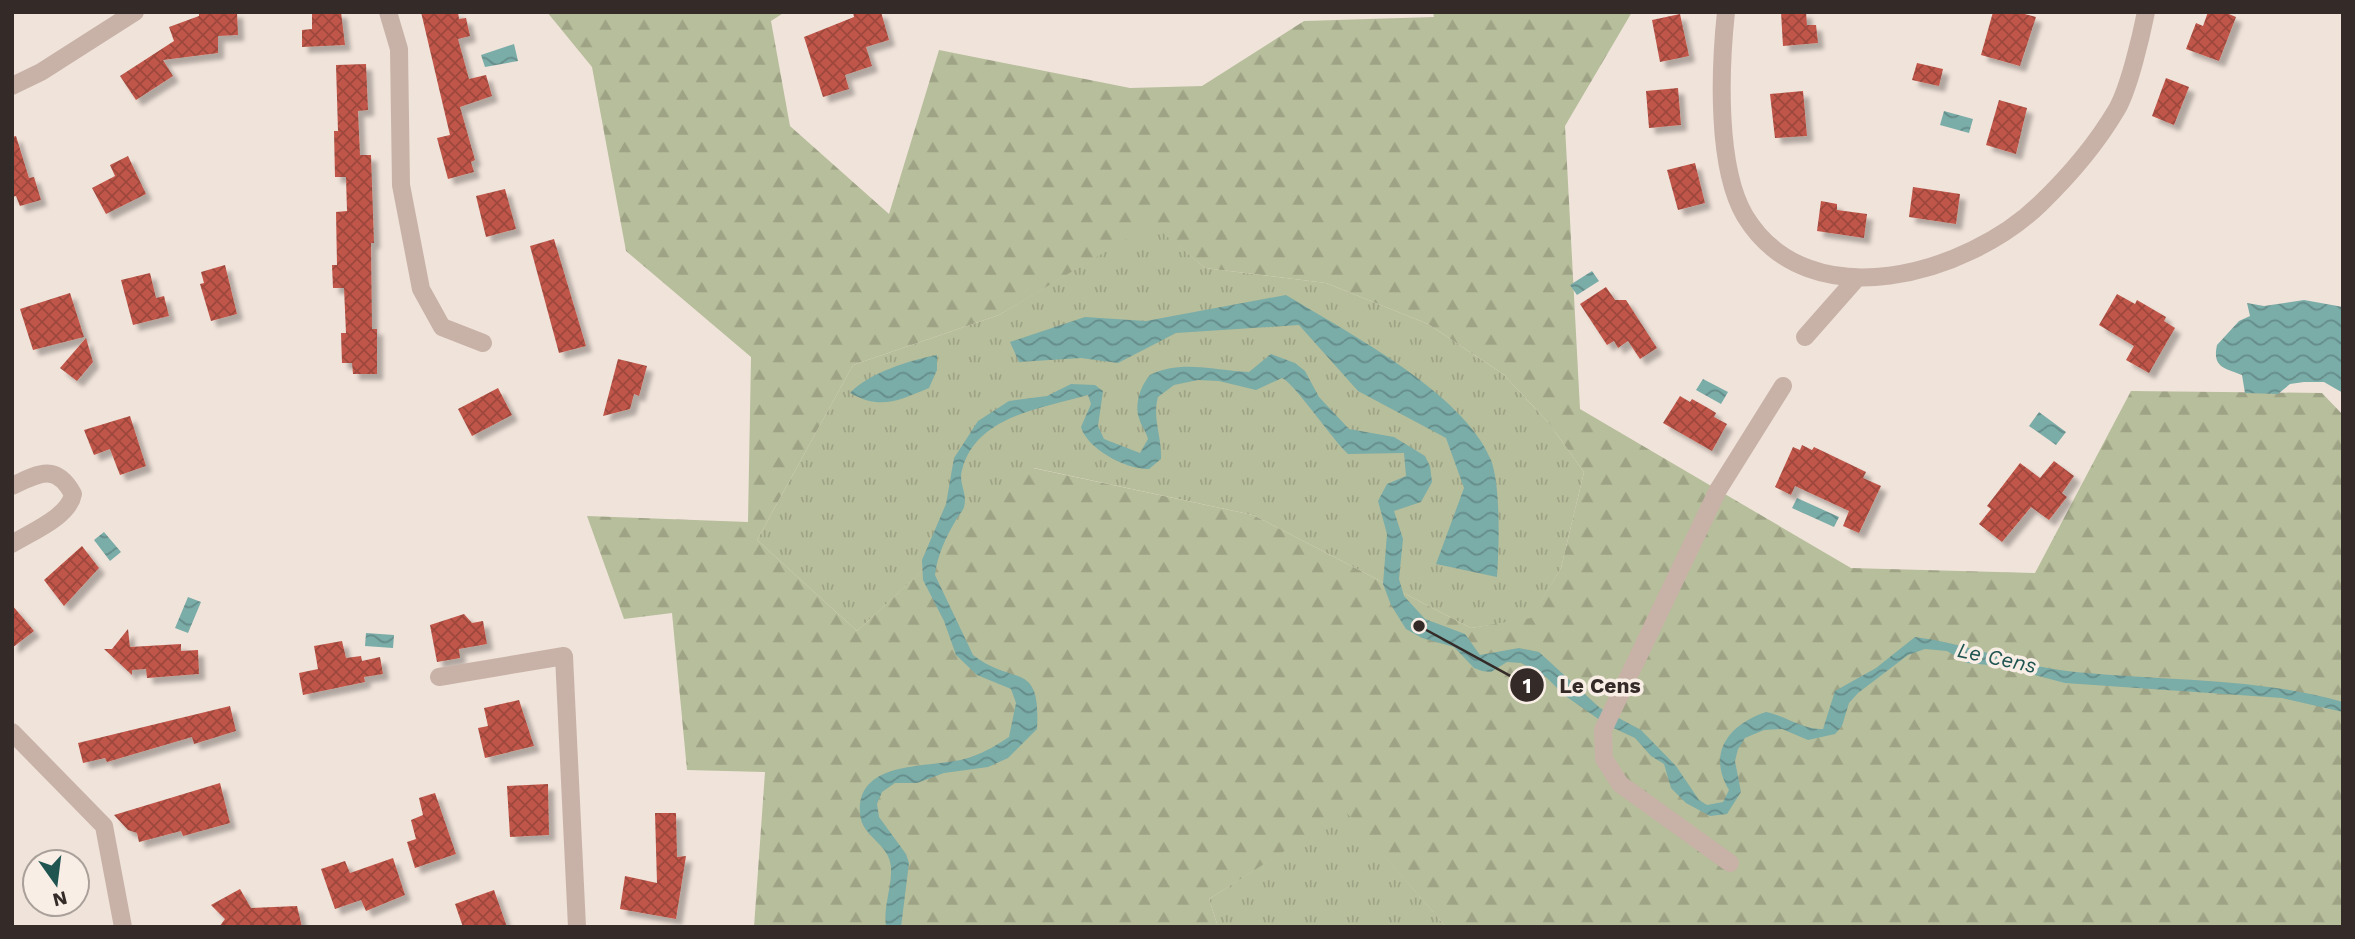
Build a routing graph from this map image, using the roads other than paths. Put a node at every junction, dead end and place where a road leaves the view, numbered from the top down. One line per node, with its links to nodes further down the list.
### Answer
1 (135, 12): 5 (street)
2 (388, 12): 8 (street)
3 (1726, 12): 6 (street)
4 (2146, 12): 6 (street)
5 (12, 86)
6 (1857, 278): 7 (street)
7 (1805, 337)
8 (482, 343)
9 (1783, 386): 14 (street)
10 (12, 486): 11 (street)
11 (12, 544)
12 (439, 677): 16 (street)
13 (12, 732): 15 (street)
14 (1730, 863)
15 (123, 927)
16 (577, 927)

